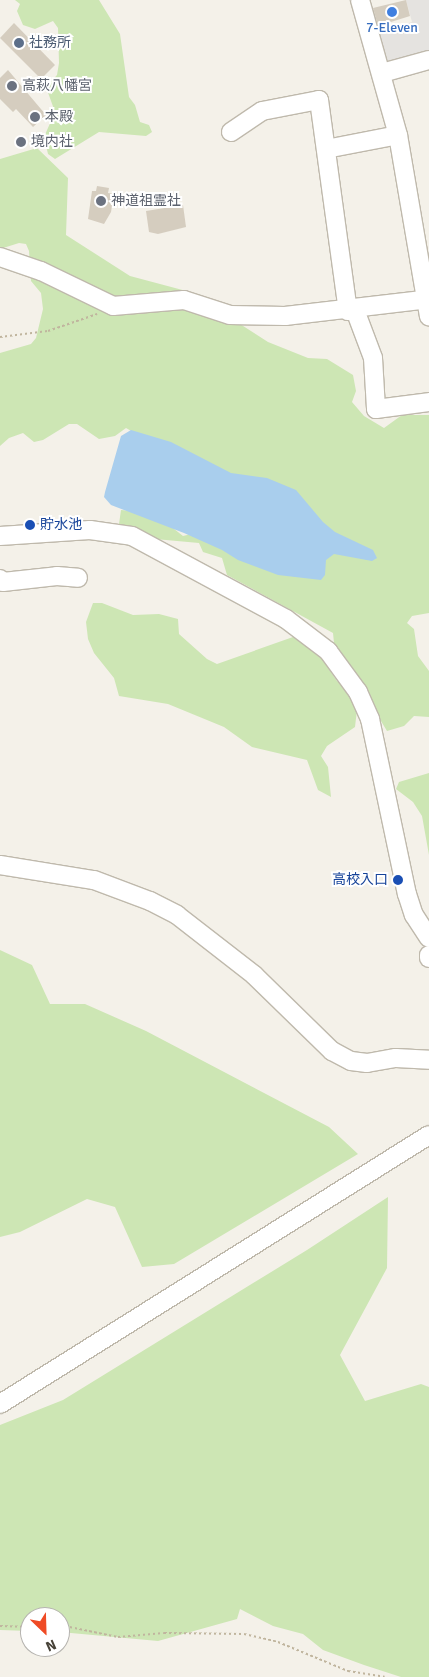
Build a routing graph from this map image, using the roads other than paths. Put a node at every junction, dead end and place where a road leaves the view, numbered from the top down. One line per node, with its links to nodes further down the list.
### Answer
1 (360, 0): 3 (street)
2 (429, 60): 3 (street)
3 (382, 73): 5 (street)
4 (231, 132): 6 (street)
5 (398, 135): 6 (street); 8 (street)
6 (326, 149): 9 (street)
7 (0, 258): 9 (street)
8 (428, 305): 9 (street)
9 (352, 310): 10 (street)
10 (429, 402)
11 (8, 536): 12 (street); 16 (street)
12 (0, 547)
13 (78, 578): 14 (street)
14 (0, 579)
15 (0, 865): 17 (street)
16 (429, 938)
17 (429, 1060)
18 (429, 1135): 19 (street)
19 (0, 1404)

